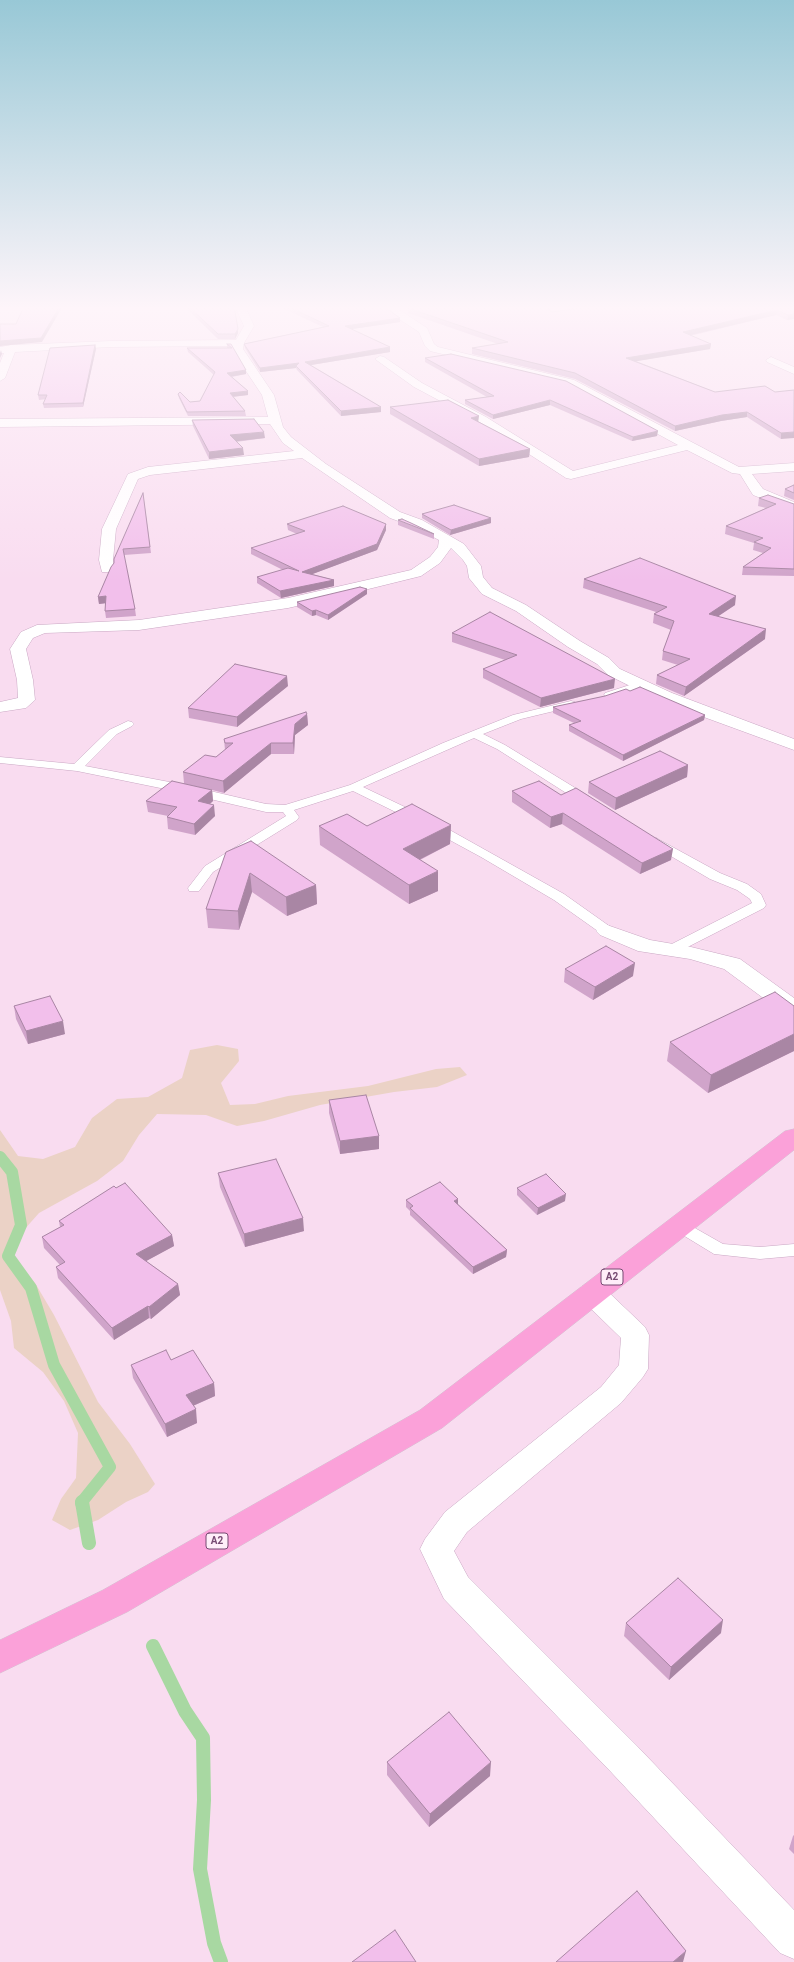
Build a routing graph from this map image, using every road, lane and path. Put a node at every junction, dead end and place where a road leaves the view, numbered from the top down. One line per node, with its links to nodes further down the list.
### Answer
1 (269, 398): 4 (street)
2 (442, 398): 6 (street)
3 (599, 398): 6 (street)
4 (274, 420): 5 (street); 7 (street)
5 (0, 423)
6 (689, 446): 9 (street)
7 (304, 454): 11 (street); 12 (street)
8 (794, 466): 9 (street)
9 (744, 471): 10 (street)
10 (794, 507)
11 (446, 538): 13 (street); 16 (street)
12 (107, 569)
13 (639, 684): 14 (lane); 19 (street)
14 (600, 698)
15 (580, 703): 18 (lane)
16 (0, 707)
17 (128, 724): 21 (lane)
18 (476, 735): 22 (lane); 23 (lane)
19 (794, 745)
20 (0, 760): 21 (lane)
21 (77, 768): 24 (lane)
22 (354, 787): 24 (lane); 27 (lane)
23 (593, 805)
24 (286, 809): 26 (lane)
25 (645, 836): 28 (lane)
26 (194, 888)
27 (607, 931): 28 (street)
28 (671, 950): 29 (street)
29 (794, 1008)
30 (794, 1137): 31 (main road, A2)
31 (679, 1225): 32 (lane); 33 (main road, A2)
32 (794, 1250)
33 (592, 1293): 34 (main road, A2); 35 (street)
34 (0, 1657)
35 (794, 1939)

